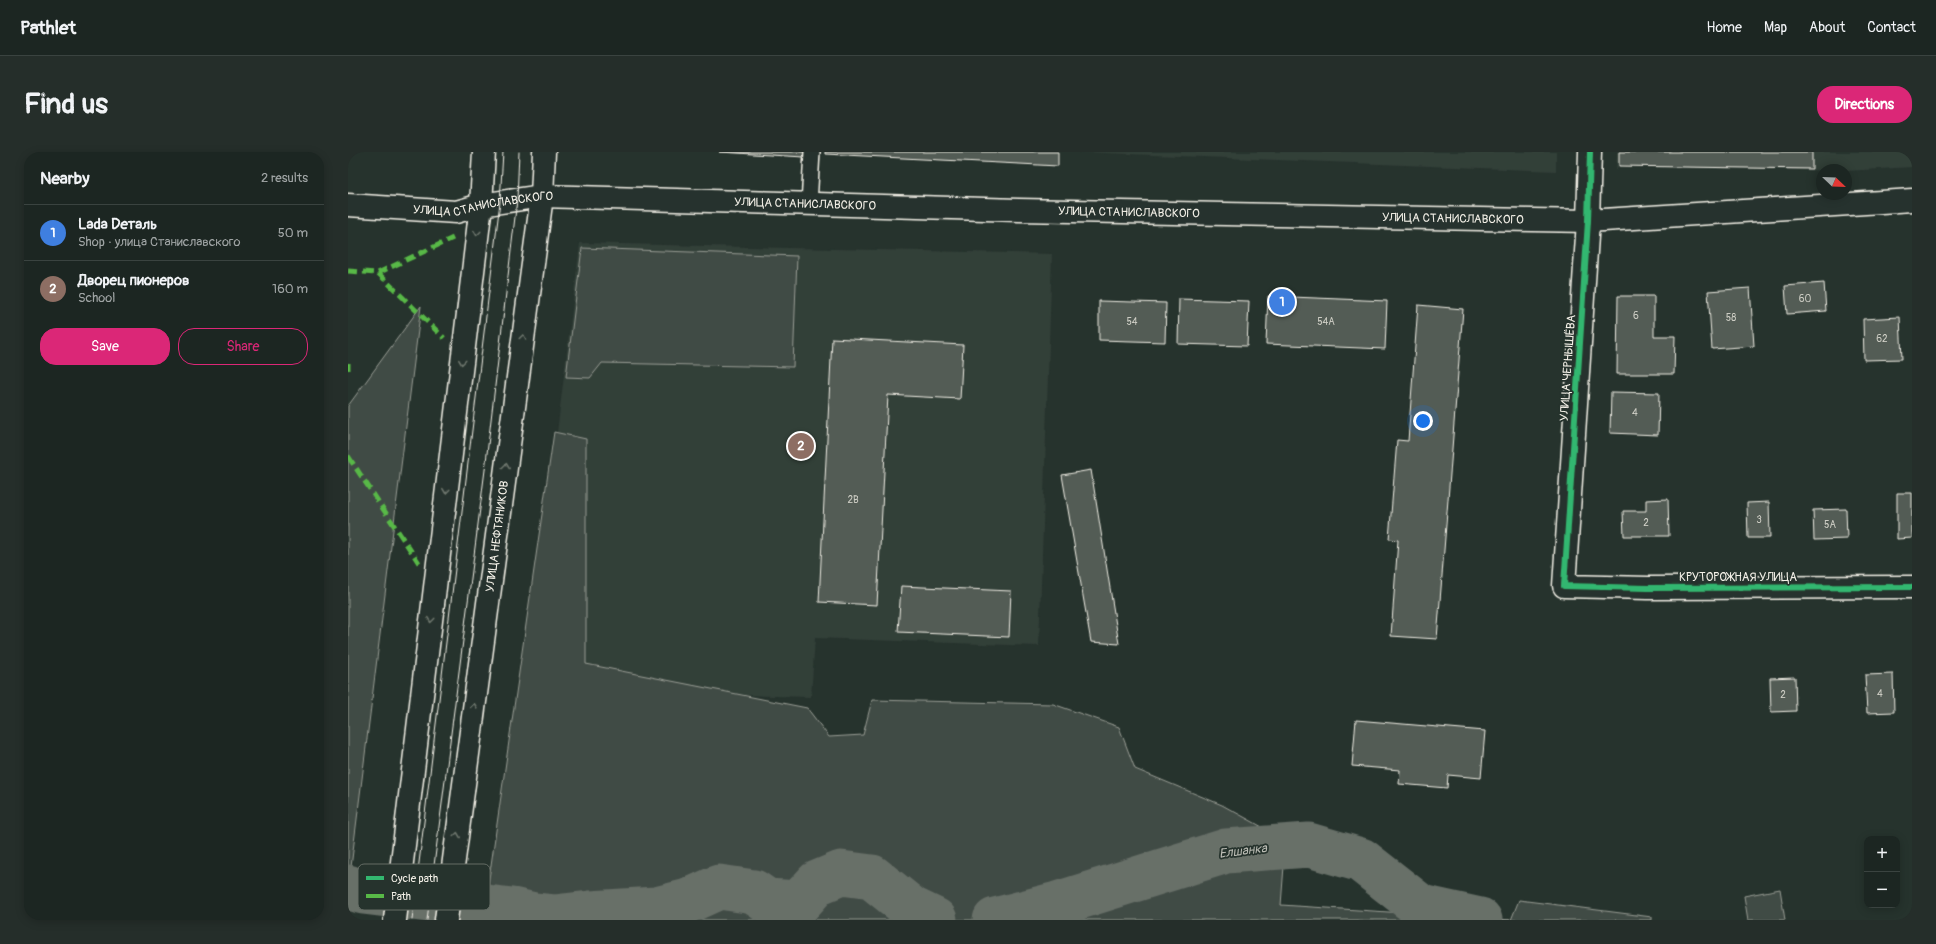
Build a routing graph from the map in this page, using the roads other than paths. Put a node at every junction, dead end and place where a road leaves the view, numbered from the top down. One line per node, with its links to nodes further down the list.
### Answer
1 (484, 152): 9 (main road)
2 (544, 152): 5 (main road, УЛИЦА НЕФТЯНИКОВ)
3 (812, 152): 7 (lane)
4 (1590, 152): 10 (main road, УЛИЦА ЧЕРНЫШЁВА)
5 (542, 196): 7 (main road, УЛИЦА СТАНИСЛАВСКОГО); 9 (main road, УЛИЦА СТАНИСЛАВСКОГО); 14 (main road, УЛИЦА НЕФТЯНИКОВ, one-way to 5)
6 (1912, 200): 10 (main road, УЛИЦА СТАНИСЛАВСКОГО)
7 (809, 204): 10 (main road, УЛИЦА СТАНИСЛАВСКОГО)
8 (348, 205): 9 (main road, УЛИЦА СТАНИСЛАВСКОГО)
9 (481, 205): 13 (main road, one-way to 13)
10 (1588, 221): 11 (main road, УЛИЦА ЧЕРНЫШЁВА)
11 (1564, 586): 12 (main road, КРУТОРОЖНАЯ УЛИЦА)
12 (1912, 587)
13 (402, 864)
14 (453, 864)
15 (396, 910): 17 (main road, one-way to 17)
16 (447, 910): 18 (main road, УЛИЦА НЕФТЯНИКОВ, one-way to 16)
17 (395, 920)
18 (446, 920)

